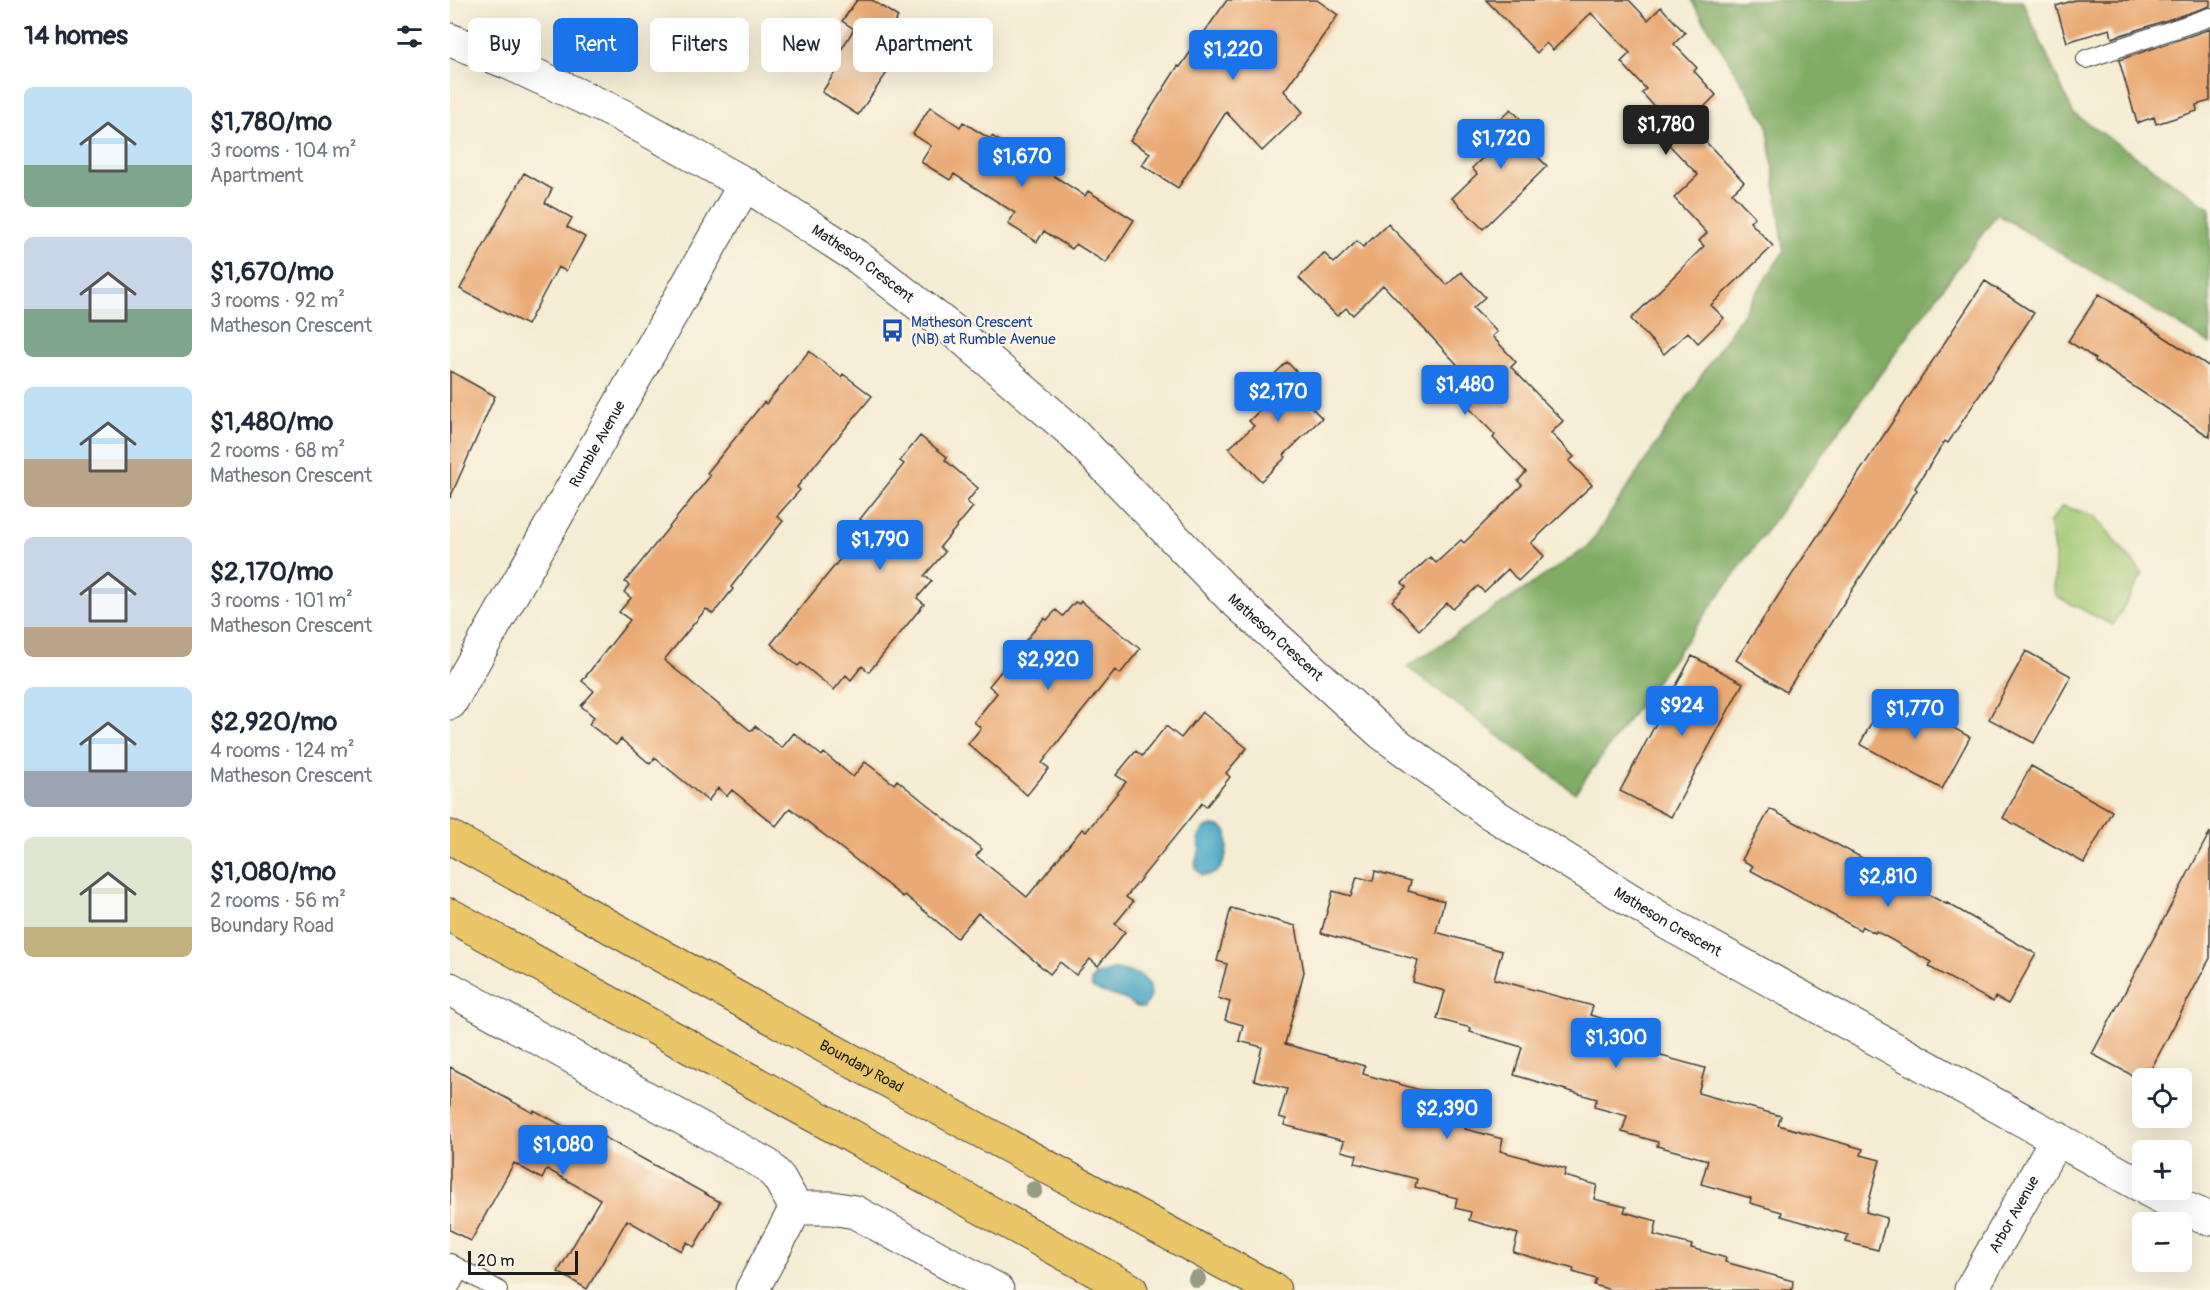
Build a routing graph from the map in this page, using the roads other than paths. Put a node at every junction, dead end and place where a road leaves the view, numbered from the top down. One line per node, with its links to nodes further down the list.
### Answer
1 (2210, 17): 3 (lane)
2 (450, 40): 4 (street, Matheson Crescent)
3 (2086, 58)
4 (745, 184): 5 (street, Rumble Avenue); 9 (street, Matheson Crescent)
5 (450, 703)
6 (450, 837): 20 (main road, Boundary Road)
7 (450, 915): 19 (main road)
8 (450, 989): 12 (street)
9 (2056, 1138): 10 (street, Matheson Crescent); 21 (street, Arbor Avenue)
10 (2132, 1180)
11 (2167, 1200): 13 (street)
12 (796, 1209): 17 (street); 18 (street)
13 (2210, 1219)
14 (455, 1266): 15 (lane); 16 (lane)
15 (450, 1287)
16 (498, 1290)
17 (752, 1290)
18 (997, 1290)
19 (1131, 1290)
20 (1274, 1290)
21 (1971, 1290)

